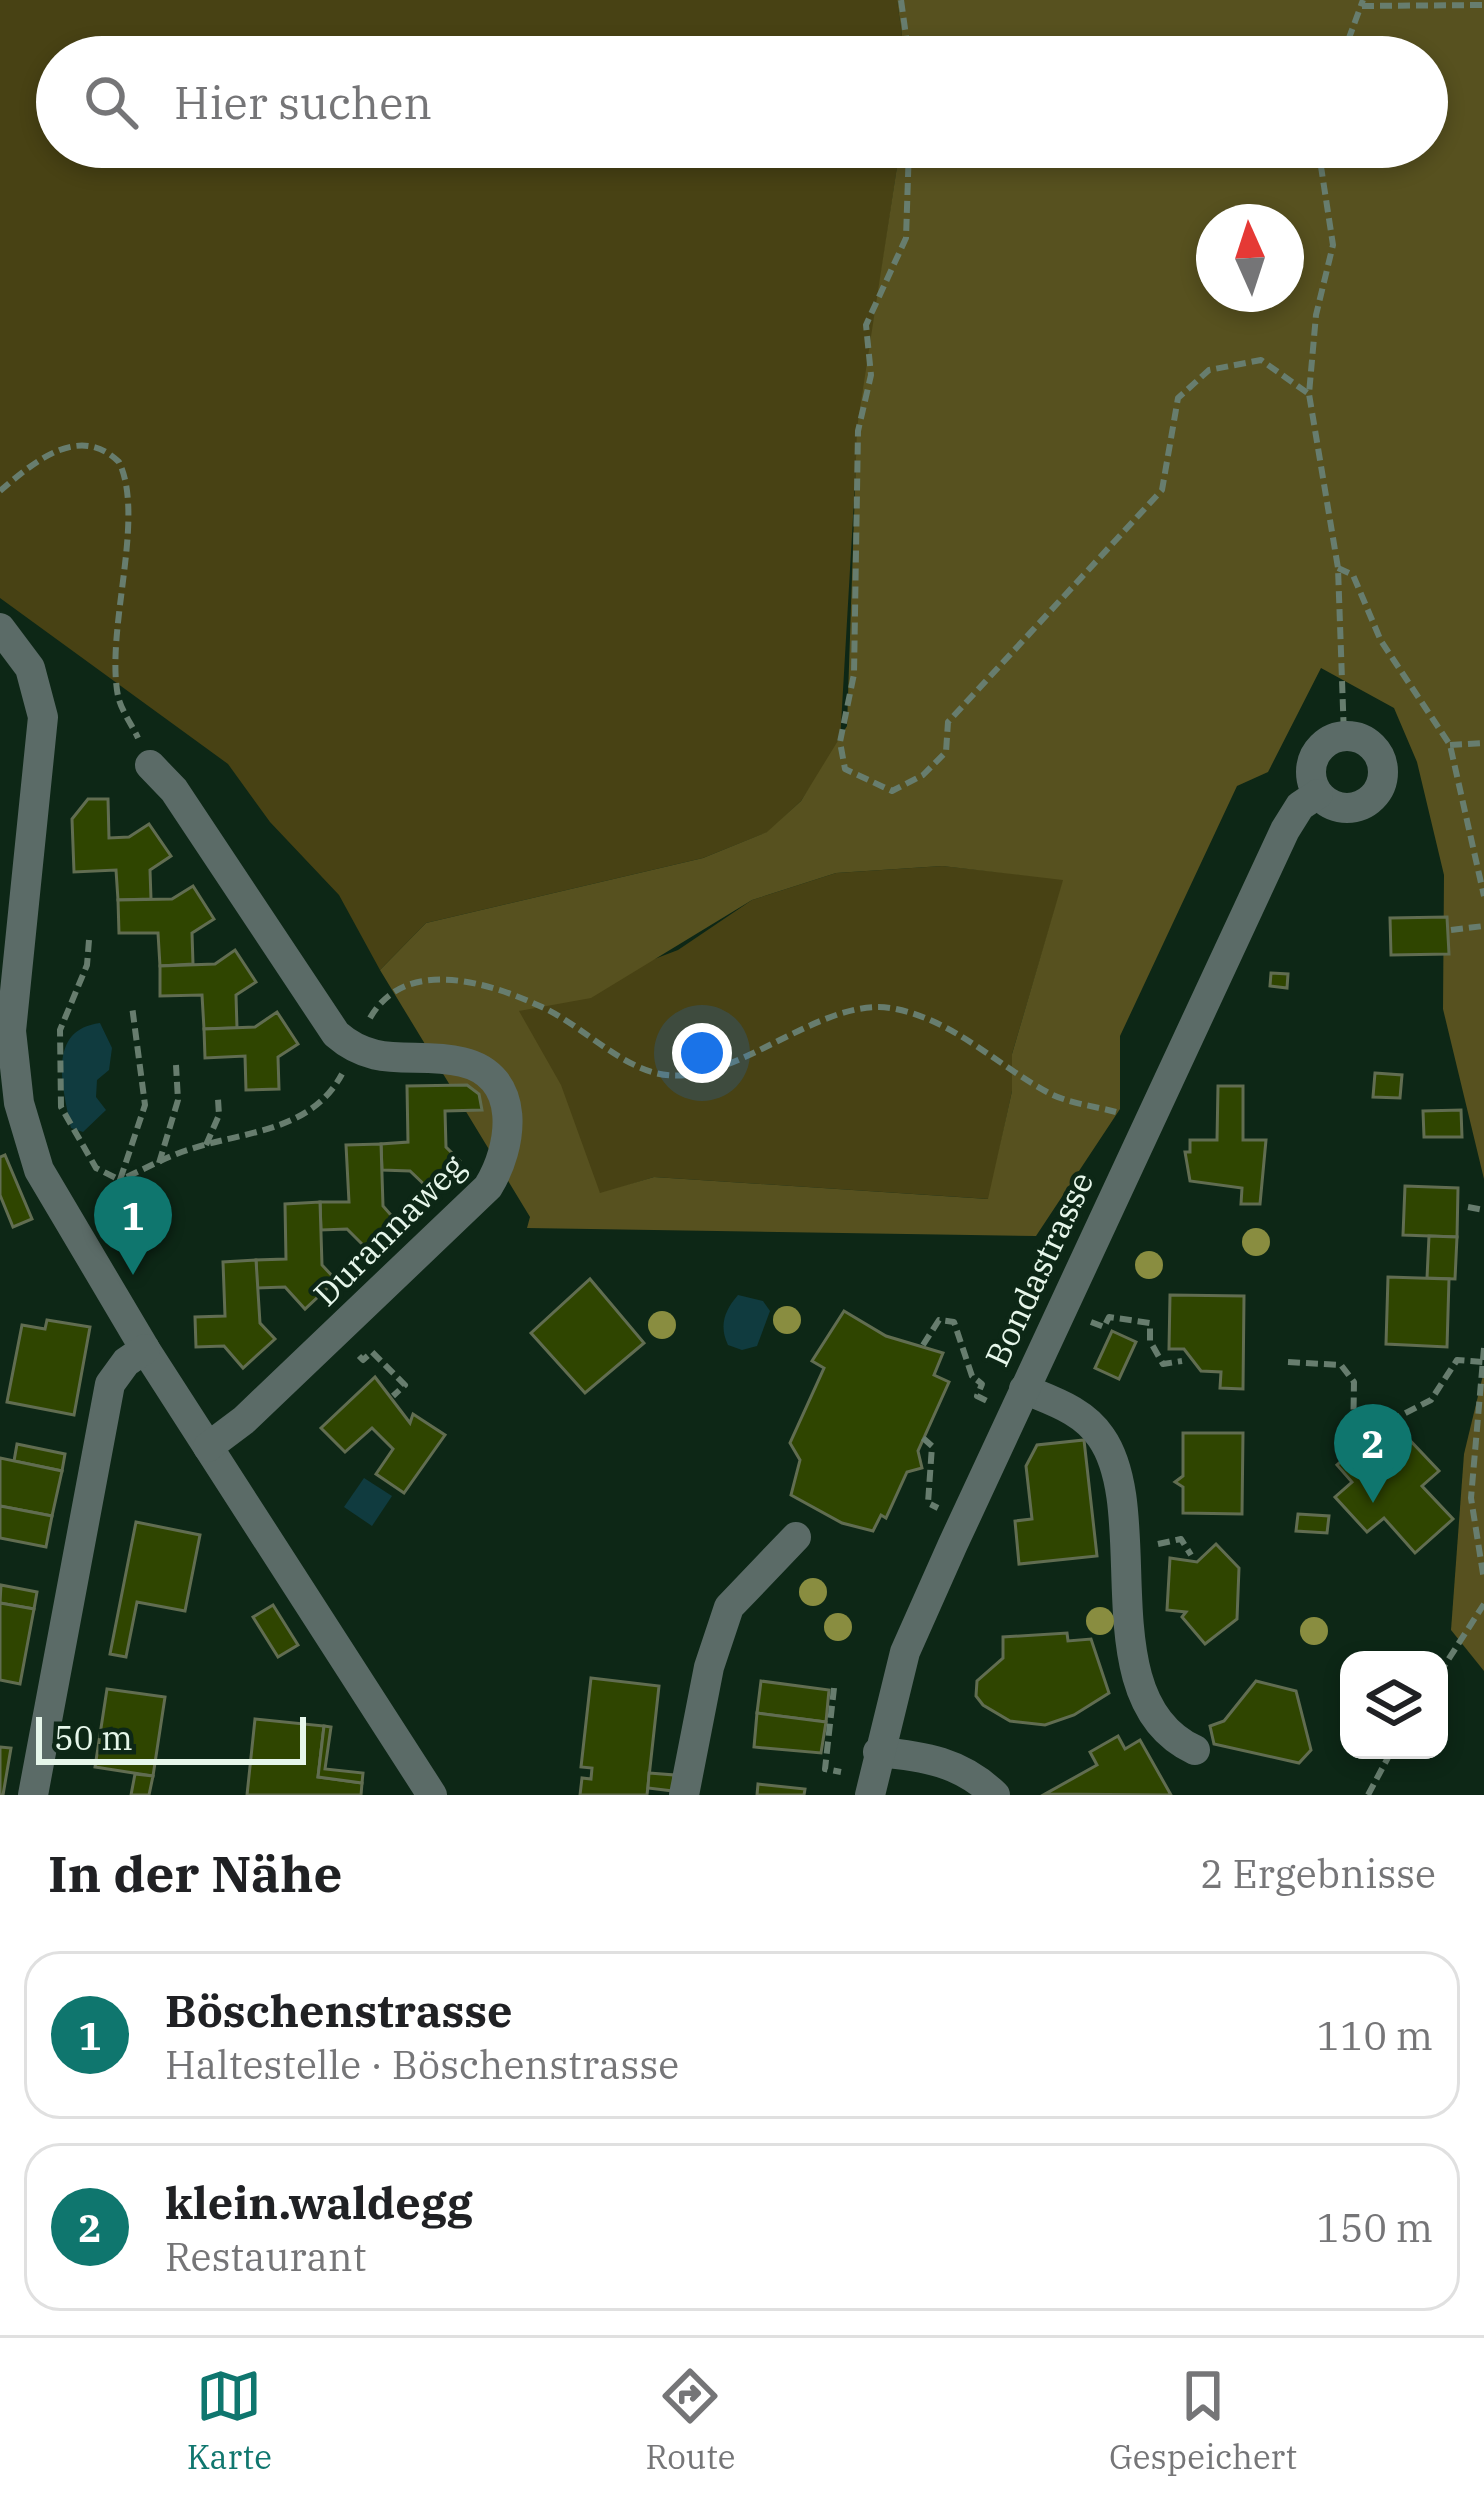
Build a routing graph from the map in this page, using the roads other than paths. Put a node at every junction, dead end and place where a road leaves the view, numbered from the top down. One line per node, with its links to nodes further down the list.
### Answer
1 (0, 628): 4 (street)
2 (150, 765): 6 (street, Durannaweg)
3 (1318, 794): 3 (street, Bondastrasse); 5 (street, Bondastrasse)
4 (145, 1349): 6 (street); 10 (street)
5 (1024, 1389): 8 (street); 9 (street, Bondastrasse)
6 (208, 1447): 11 (street)
7 (796, 1537): 12 (street)
8 (1196, 1750)
9 (878, 1752): 13 (street, Bondastrasse); 14 (street)
10 (33, 1795)
11 (432, 1795)
12 (684, 1795)
13 (870, 1795)
14 (995, 1795)

